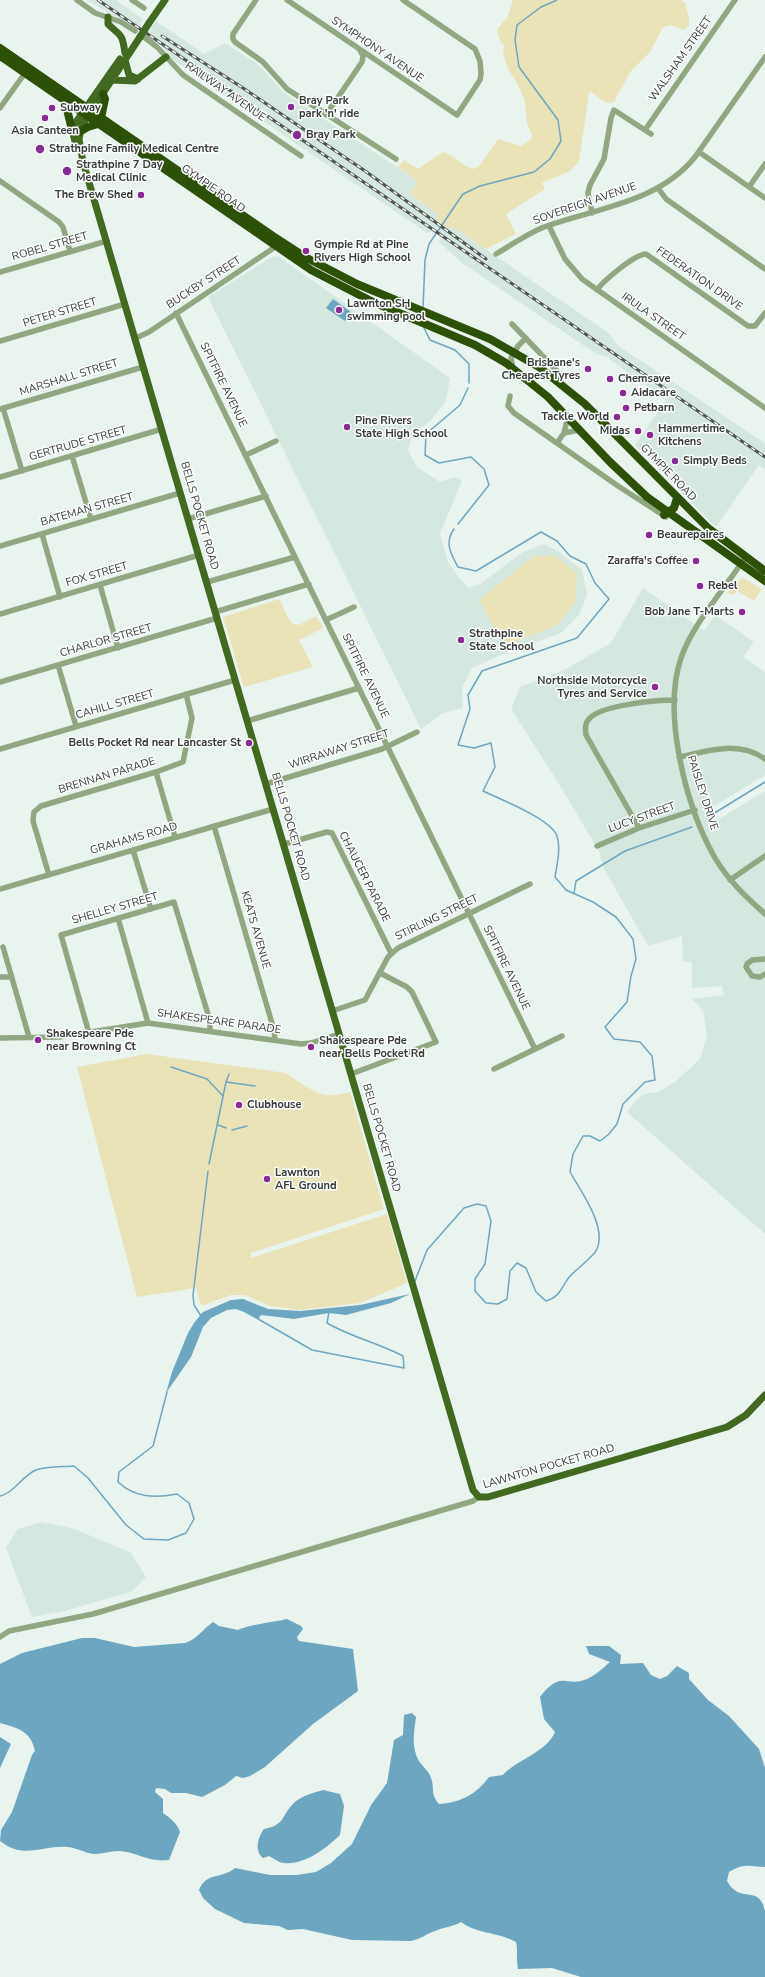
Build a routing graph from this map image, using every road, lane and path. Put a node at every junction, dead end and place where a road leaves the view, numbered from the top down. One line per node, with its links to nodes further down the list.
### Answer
1 (77, 0): 10 (street, RAILWAY AVENUE)
2 (132, 0): 9 (street)
3 (160, 0): 11 (main road)
4 (165, 0): 11 (main road)
5 (256, 0): 29 (street)
6 (287, 0): 14 (street, SYMPHONY AVENUE)
7 (403, 0): 20 (street, SYMPHONY AVENUE)
8 (734, 0): 31 (street, WALSHAM STREET)
9 (144, 8)
10 (108, 17): 12 (street, RAILWAY AVENUE); 15 (main road)
11 (147, 22): 12 (main road, bridge)
12 (139, 35): 15 (main road); 17 (street, RAILWAY AVENUE); 19 (main road)
13 (0, 48): 28 (highway, GYMPIE ROAD)
14 (360, 50): 20 (street, SYMPHONY AVENUE); 21 (street)
15 (125, 52): 28 (main road)
16 (0, 56): 22 (highway, GYMPIE ROAD)
17 (166, 57): 23 (main road); 35 (street, RAILWAY AVENUE)
18 (765, 57): 34 (street, SOVEREIGN AVENUE)
19 (125, 60): 23 (main road); 24 (main road)
20 (376, 60): 21 (street)
21 (362, 62): 29 (street)
22 (25, 73): 26 (highway, GYMPIE ROAD); 27 (street)
23 (138, 79): 24 (main road)
24 (112, 80): 25 (main road)
25 (103, 94): 28 (main road); 30 (highway)
26 (65, 101): 28 (highway, GYMPIE ROAD); 32 (highway)
27 (0, 108)
28 (87, 112): 30 (highway, GYMPIE ROAD); 32 (main road)
29 (326, 115): 36 (street)
30 (100, 121): 32 (highway); 45 (highway, GYMPIE ROAD)
31 (645, 130): 33 (street); 42 (street)
32 (76, 131): 44 (main road, BELLS POCKET ROAD)
33 (651, 134)
34 (699, 152): 39 (street); 40 (street, SOVEREIGN AVENUE)
35 (301, 156)
36 (396, 159)
37 (765, 164): 39 (street)
38 (0, 181): 46 (street)
39 (749, 187): 41 (street)
40 (658, 188): 42 (street, SOVEREIGN AVENUE); 48 (street)
41 (765, 198)
42 (592, 213): 43 (street, SOVEREIGN AVENUE)
43 (549, 226): 47 (street, SOVEREIGN AVENUE); 50 (street, IRULA STREET)
44 (107, 241): 46 (street, ROBEL STREET); 51 (main road, BELLS POCKET ROAD)
45 (278, 244): 52 (highway, GYMPIE ROAD); 53 (street, BUCKBY STREET); 55 (highway, GYMPIE ROAD)
46 (70, 251): 49 (street, ROBEL STREET)
47 (496, 254)
48 (765, 269)
49 (0, 272)
50 (597, 290): 54 (street, FEDERATION DRIVE); 65 (street, IRULA STREET)
51 (125, 304): 57 (main road, BELLS POCKET ROAD); 59 (street, PETER STREET)
52 (402, 304): 55 (street); 60 (highway, GYMPIE ROAD)
53 (176, 313): 57 (street, BUCKBY STREET); 73 (street, SPITFIRE AVENUE)
54 (765, 313)
55 (401, 314): 62 (highway, GYMPIE ROAD)
56 (512, 324): 58 (street, GYMPIE ROAD)
57 (136, 338): 61 (main road, BELLS POCKET ROAD)
58 (526, 338): 60 (street); 63 (street, GYMPIE ROAD)
59 (0, 341)
60 (514, 352): 62 (street); 63 (highway, GYMPIE ROAD)
61 (143, 367): 66 (street, MARSHALL STREET); 68 (main road, BELLS POCKET ROAD)
62 (513, 368): 67 (highway, GYMPIE ROAD)
63 (561, 383): 79 (highway, GYMPIE ROAD)
64 (510, 396): 72 (street, GYMPIE ROAD)
65 (765, 408)
66 (2, 409): 75 (street)
67 (568, 417): 69 (highway, GYMPIE ROAD); 70 (street)
68 (162, 430): 74 (street, GERTRUDE STREET); 77 (main road, BELLS POCKET ROAD)
69 (579, 430): 70 (street); 80 (highway, GYMPIE ROAD)
70 (564, 433): 72 (street)
71 (276, 442): 73 (street)
72 (557, 443): 80 (street, GYMPIE ROAD)
73 (246, 455): 78 (street, SPITFIRE AVENUE)
74 (72, 456): 75 (street, GERTRUDE STREET); 81 (street)
75 (22, 471): 76 (street, GERTRUDE STREET)
76 (0, 477)
77 (180, 493): 81 (street, BATEMAN STREET); 82 (main road, BELLS POCKET ROAD)
78 (266, 496): 82 (street); 86 (street, SPITFIRE AVENUE)
79 (677, 498): 80 (highway); 87 (highway, GYMPIE ROAD)
80 (668, 515): 87 (highway, GYMPIE ROAD)
81 (91, 519): 83 (street, BATEMAN STREET)
82 (188, 519): 85 (main road, BELLS POCKET ROAD)
83 (42, 534): 84 (street, BATEMAN STREET); 93 (street)
84 (0, 546)
85 (199, 555): 90 (main road, BELLS POCKET ROAD); 92 (street, FOX STREET)
86 (295, 556): 90 (street); 91 (street, SPITFIRE AVENUE)
87 (743, 561): 88 (highway, GYMPIE ROAD); 89 (highway, GYMPIE ROAD); 104 (street, PAISLEY DRIVE)
88 (765, 571)
89 (765, 581)
90 (207, 582): 96 (main road, BELLS POCKET ROAD)
91 (309, 584): 96 (street, CHARLOR STREET); 97 (street, SPITFIRE AVENUE)
92 (100, 585): 93 (street, FOX STREET); 98 (street)
93 (60, 597): 95 (street, FOX STREET)
94 (354, 607): 97 (street)
95 (0, 614)
96 (216, 615): 98 (street, CHARLOR STREET); 100 (main road, BELLS POCKET ROAD)
97 (326, 620): 102 (street, SPITFIRE AVENUE)
98 (118, 648): 99 (street, CHARLOR STREET)
99 (58, 665): 101 (street, CHARLOR STREET); 106 (street)
100 (235, 680): 103 (street, CAHILL STREET); 105 (main road, BELLS POCKET ROAD)
101 (0, 682)
102 (359, 688): 105 (street); 108 (street, SPITFIRE AVENUE)
103 (186, 694): 106 (street, CAHILL STREET); 112 (street, BRENNAN PARADE)
104 (675, 700): 110 (street, PAISLEY DRIVE); 117 (street)
105 (247, 721): 113 (main road, BELLS POCKET ROAD)
106 (76, 726): 109 (street, CAHILL STREET)
107 (417, 732): 108 (street, WIRRAWAY STREET)
108 (388, 747): 113 (street, WIRRAWAY STREET); 128 (street, SPITFIRE AVENUE)
109 (0, 749)
110 (679, 757): 111 (street); 115 (street, PAISLEY DRIVE)
111 (765, 759)
112 (156, 772): 118 (street); 123 (street, BRENNAN PARADE)
113 (266, 784): 114 (main road, BELLS POCKET ROAD)
114 (273, 808): 116 (street, GRAHAMS ROAD); 119 (main road, BELLS POCKET ROAD)
115 (694, 810): 117 (street, LUCY STREET); 124 (street, PAISLEY DRIVE)
116 (214, 826): 118 (street, GRAHAMS ROAD); 146 (street, KEATS AVENUE)
117 (639, 828): 120 (street, LUCY STREET)
118 (175, 837): 121 (street, GRAHAMS ROAD)
119 (284, 844): 132 (street, CHAUCER PARADE); 138 (main road, BELLS POCKET ROAD)
120 (597, 846)
121 (133, 850): 123 (street, GRAHAMS ROAD); 127 (street)
122 (765, 856): 124 (street)
123 (49, 875): 126 (street, GRAHAMS ROAD)
124 (730, 880): 129 (street, PAISLEY DRIVE)
125 (530, 884): 128 (street, STIRLING STREET)
126 (0, 889)
127 (151, 909): 130 (street, SHELLEY STREET); 140 (street, SHELLEY STREET)
128 (469, 913): 132 (street, STIRLING STREET); 147 (street, SPITFIRE AVENUE)
129 (765, 914)
130 (118, 918): 139 (street); 141 (street, SHELLEY STREET)
131 (3, 947): 136 (street)
132 (391, 953): 134 (street, STIRLING STREET)
133 (765, 959): 135 (street)
134 (380, 973): 138 (street, STIRLING STREET); 149 (street)
135 (765, 974)
136 (11, 976): 137 (street); 144 (street)
137 (0, 977)
138 (332, 1011): 142 (main road, BELLS POCKET ROAD)
139 (148, 1023): 140 (street, SHAKESPEARE PARADE); 141 (street, SHAKESPEARE PARADE)
140 (210, 1031): 146 (street, SHAKESPEARE PARADE)
141 (89, 1033): 144 (street, SHAKESPEARE PARADE)
142 (339, 1034): 146 (street, SHAKESPEARE PARADE); 149 (main road, BELLS POCKET ROAD)
143 (562, 1036): 147 (street)
144 (29, 1037): 145 (street, SHAKESPEARE PARADE)
145 (0, 1038)
146 (275, 1040)
147 (535, 1049): 148 (street)
148 (494, 1069)
149 (351, 1074): 151 (main road, BELLS POCKET ROAD)
150 (765, 1395): 151 (main road, LAWNTON POCKET ROAD)
151 (479, 1497): 152 (street, LAWNTON POCKET ROAD)
152 (0, 1637)

